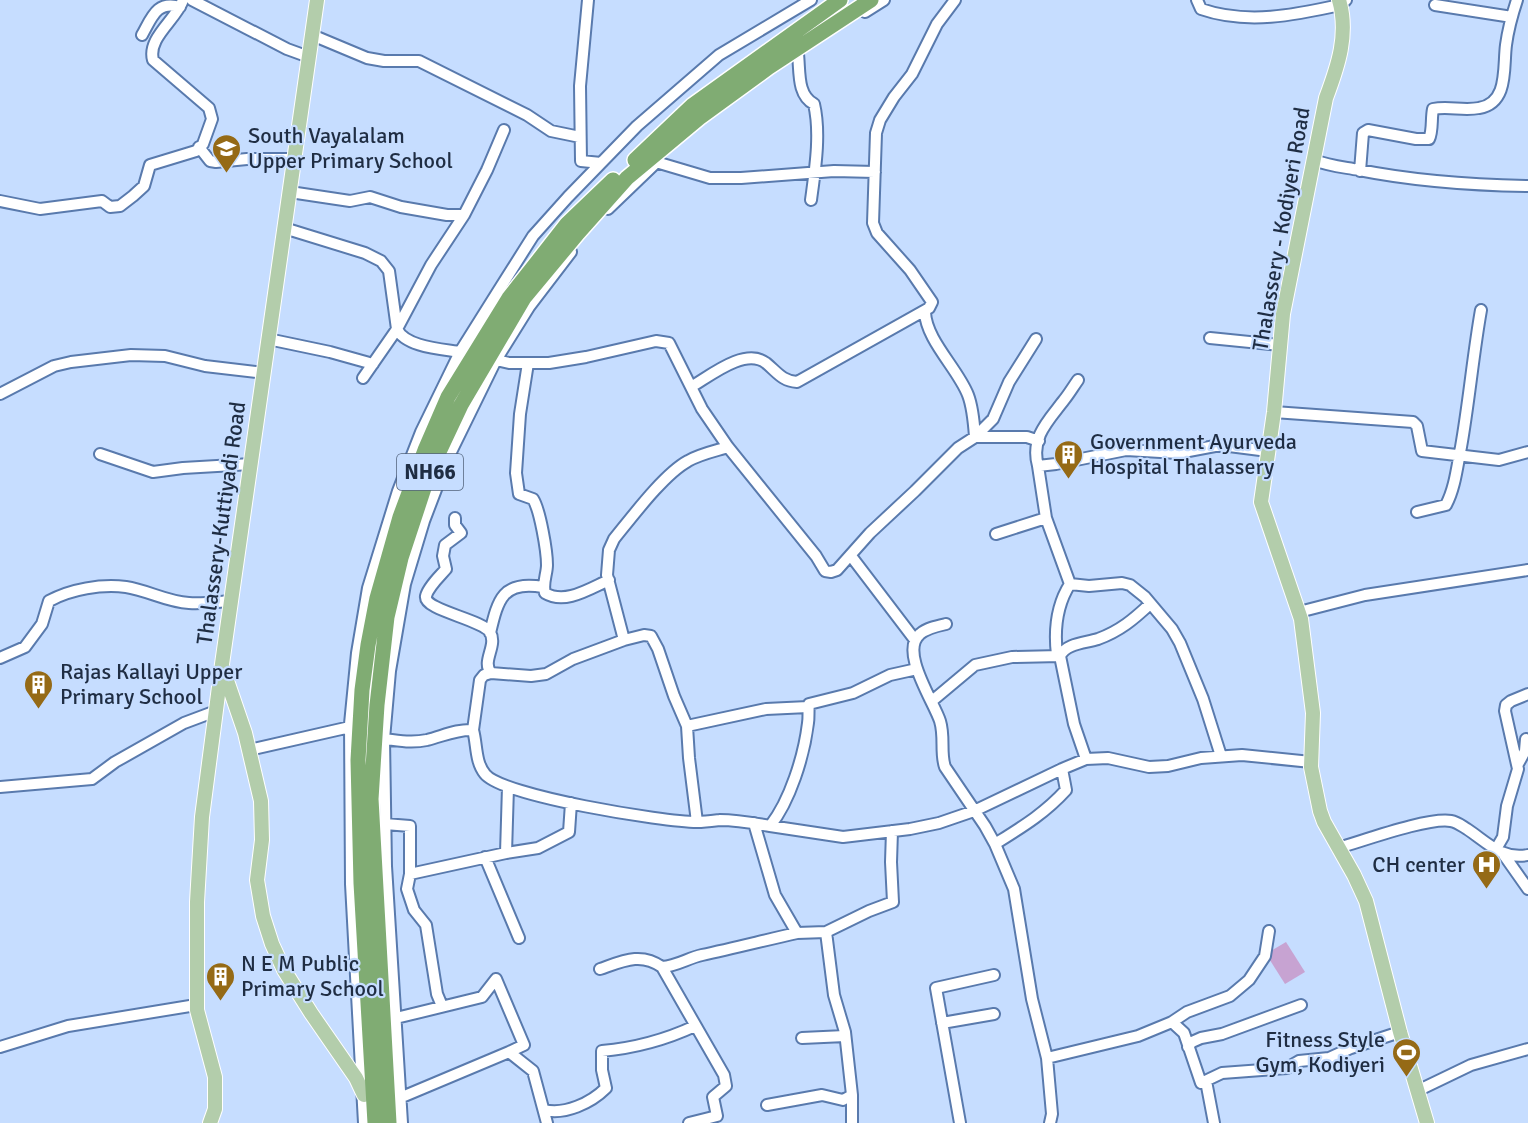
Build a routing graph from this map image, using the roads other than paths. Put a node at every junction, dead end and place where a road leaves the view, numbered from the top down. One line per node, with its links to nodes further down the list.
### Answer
1 (192, 0): 18 (street)
2 (317, 0): 16 (main road, Thalassery-Kuttiyadi Road)
3 (588, 0): 20 (street)
4 (811, 0): 24 (street)
5 (840, 0): 147 (highway, NH66)
6 (871, 0): 148 (highway, NH66)
7 (884, 0): 17 (street)
8 (955, 0): 28 (street)
9 (1197, 0): 11 (street)
10 (1517, 0): 14 (street)
11 (1342, 2): 23 (main road, Thalassery - Kodiyeri Road)
12 (182, 3): 15 (street); 21 (street)
13 (1435, 5): 14 (street)
14 (1512, 17): 26 (street)
15 (142, 35)
16 (312, 35): 18 (main road, Thalassery-Kuttiyadi Road); 20 (street)
17 (798, 54): 25 (street); 27 (street)
18 (309, 57): 22 (main road, Thalassery-Kuttiyadi Road)
19 (504, 130): 33 (street)
20 (580, 137): 24 (street)
21 (199, 147): 22 (street); 32 (street)
22 (294, 159): 30 (main road, Thalassery-Kuttiyadi Road)
23 (1314, 160): 26 (street); 41 (main road, Thalassery - Kodiyeri Road)
24 (601, 162): 42 (street)
25 (656, 162): 27 (street); 43 (street)
26 (1360, 171): 29 (street)
27 (814, 172): 28 (street); 31 (street)
28 (875, 172): 36 (street)
29 (1528, 186)
30 (290, 192): 33 (street); 34 (main road, Thalassery-Kuttiyadi Road)
31 (811, 200)
32 (0, 201)
33 (464, 215): 37 (street)
34 (284, 228): 37 (street); 39 (main road, Thalassery-Kuttiyadi Road)
35 (1481, 310): 58 (street)
36 (925, 312): 49 (street); 52 (street)
37 (397, 329): 42 (street); 45 (street)
38 (1210, 338): 41 (street)
39 (268, 339): 45 (street); 46 (main road, Thalassery-Kuttiyadi Road)
40 (1036, 339): 52 (street)
41 (1280, 345): 51 (main road, Thalassery - Kodiyeri Road)
42 (460, 352): 87 (street)
43 (496, 360): 44 (street); 89 (street)
44 (528, 363): 49 (street); 69 (street)
45 (373, 364): 47 (street)
46 (264, 373): 50 (street); 59 (main road, Thalassery-Kuttiyadi Road)
47 (363, 378)
48 (1078, 380): 53 (street)
49 (691, 387): 54 (street)
50 (0, 394)
51 (1274, 412): 55 (main road, Thalassery - Kodiyeri Road); 58 (street)
52 (975, 437): 53 (street); 65 (street)
53 (1039, 441): 60 (street)
54 (728, 447): 65 (street); 67 (street)
55 (1268, 451): 60 (street); 72 (main road, Thalassery - Kodiyeri Road)
56 (1528, 452): 58 (street)
57 (100, 454): 59 (street)
58 (1459, 456): 61 (street)
59 (250, 464): 70 (main road, Thalassery-Kuttiyadi Road)
60 (1038, 466): 63 (street)
61 (1417, 512)
62 (455, 518): 74 (street)
63 (1046, 518): 64 (street); 68 (street)
64 (996, 534)
65 (851, 556): 75 (street)
66 (1528, 570): 72 (street)
67 (609, 580): 69 (street); 76 (street)
68 (1070, 584): 71 (street); 77 (street)
69 (543, 587): 74 (street)
70 (231, 601): 78 (street); 79 (main road, Thalassery-Kuttiyadi Road)
71 (1150, 604): 77 (street); 92 (street)
72 (1299, 612): 94 (main road, Thalassery - Kodiyeri Road)
73 (946, 624): 75 (street)
74 (490, 633): 81 (street)
75 (915, 639): 80 (street)
76 (624, 640): 81 (street); 86 (street)
77 (1058, 656): 83 (street); 93 (street)
78 (0, 657)
79 (222, 664): 85 (main road, Thalassery-Kuttiyadi Road); 91 (main road)
80 (917, 669): 83 (street); 84 (street)
81 (491, 673): 88 (street)
82 (1528, 694): 95 (street)
83 (932, 701): 100 (street)
84 (808, 707): 86 (street); 104 (street)
85 (216, 711): 97 (street); 121 (main road, Thalassery-Kuttiyadi Road)
86 (687, 726): 101 (street)
87 (350, 727): 91 (street); 139 (street)
88 (473, 730): 89 (street); 98 (street)
89 (384, 739): 103 (street)
90 (1526, 739): 95 (street)
91 (249, 750): 139 (main road)
92 (1221, 756): 93 (street); 94 (street)
93 (1086, 759): 96 (street)
94 (1311, 762): 107 (main road, Thalassery - Kodiyeri Road)
95 (1518, 764): 108 (street)
96 (1062, 769): 100 (street); 106 (street)
97 (0, 787)
98 (508, 787): 99 (street); 109 (street)
99 (571, 803): 101 (street); 109 (street)
100 (974, 811): 105 (street); 106 (street)
101 (697, 822): 102 (street)
102 (754, 823): 104 (street); 116 (street)
103 (385, 824): 112 (street); 125 (street)
104 (770, 826): 105 (street)
105 (892, 831): 115 (street)
106 (995, 844): 136 (street)
107 (1338, 848): 108 (street); 129 (main road, Thalassery - Kodiyeri Road)
108 (1500, 852): 110 (street); 113 (street)
109 (506, 853): 111 (street)
110 (1528, 855)
111 (485, 858): 112 (street); 117 (street)
112 (411, 874): 123 (street)
113 (1528, 889)
114 (1269, 931): 126 (street)
115 (826, 932): 116 (street); 130 (street)
116 (797, 933): 118 (street)
117 (519, 939)
118 (662, 967): 119 (street); 128 (street)
119 (600, 969)
120 (994, 975): 127 (street)
121 (196, 1005): 132 (street); 145 (main road, Thalassery-Kuttiyadi Road)
122 (1301, 1005): 133 (street)
123 (442, 1006): 125 (street); 135 (street)
124 (994, 1014): 127 (street)
125 (396, 1018): 141 (street)
126 (1172, 1022): 133 (street); 136 (street)
127 (942, 1023): 153 (street)
128 (695, 1026): 143 (street); 144 (street)
129 (1400, 1032): 137 (street); 138 (main road, Thalassery - Kodiyeri Road)
130 (845, 1036): 131 (street); 140 (street)
131 (802, 1038)
132 (0, 1047)
133 (1188, 1047): 137 (street)
134 (1528, 1049): 138 (street)
135 (509, 1052): 141 (street); 143 (street)
136 (1047, 1058): 154 (street)
137 (1206, 1081): 155 (street)
138 (1418, 1091): 156 (main road, Thalassery - Kodiyeri Road)
139 (364, 1095): 146 (street)
140 (852, 1095): 142 (street); 152 (street)
141 (402, 1097): 149 (street)
142 (767, 1105)
143 (544, 1110): 150 (street)
144 (717, 1120): 151 (street)
145 (210, 1123)
146 (364, 1123)
147 (375, 1123)
148 (388, 1123)
149 (402, 1123)
150 (547, 1123)
151 (689, 1123)
152 (852, 1123)
153 (960, 1123)
154 (1050, 1123)
155 (1214, 1123)
156 (1427, 1123)

